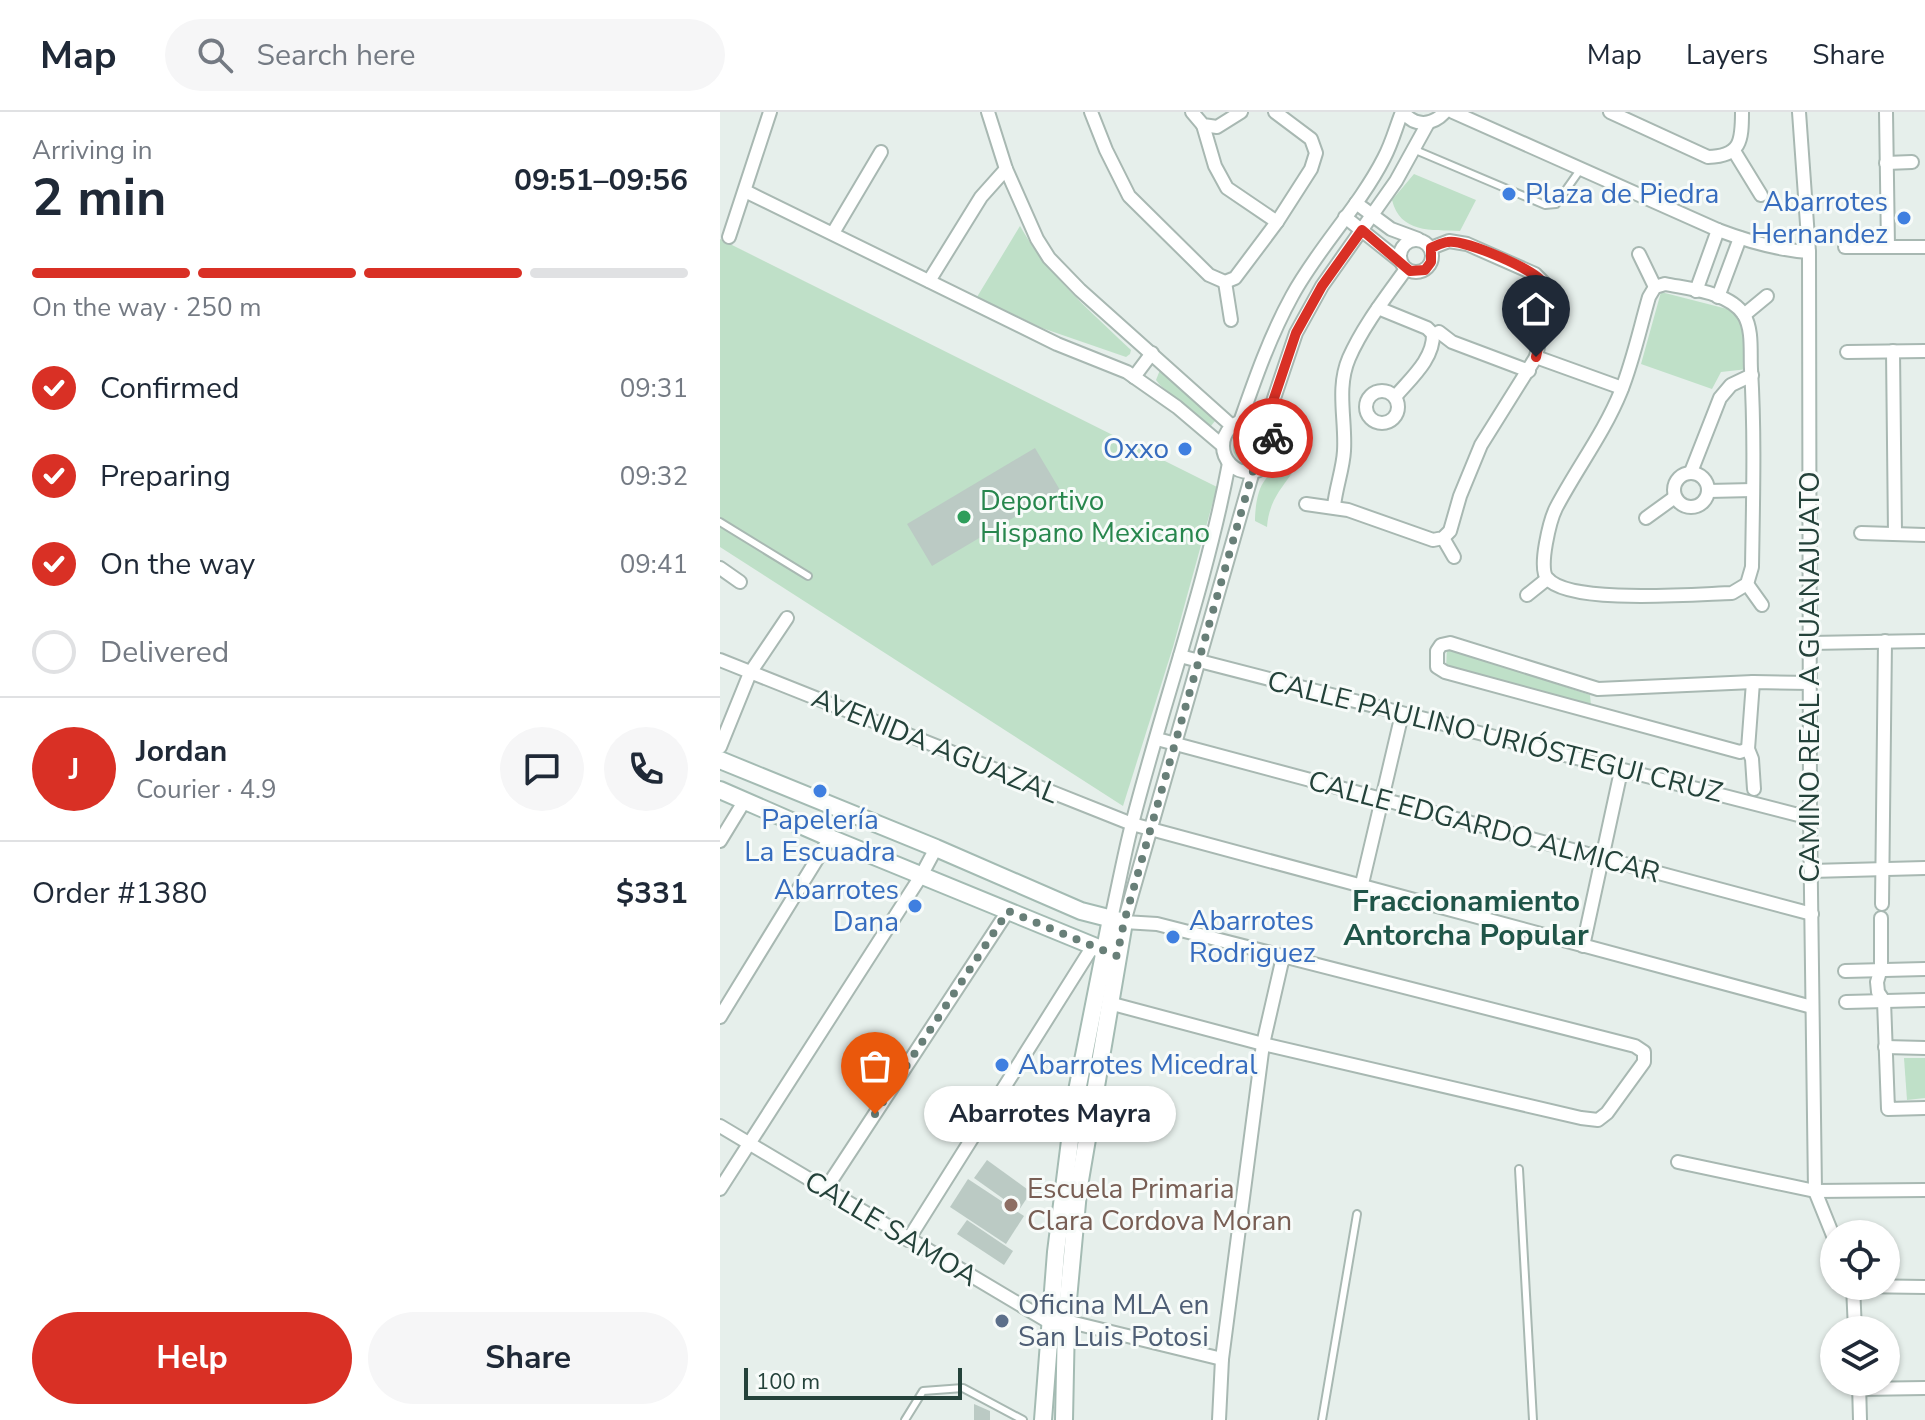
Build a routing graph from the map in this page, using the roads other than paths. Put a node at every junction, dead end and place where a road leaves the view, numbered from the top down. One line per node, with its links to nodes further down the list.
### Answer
1 (770, 112): 23 (street)
2 (988, 112): 21 (street)
3 (1091, 112): 43 (street)
4 (1192, 112): 15 (street)
5 (1241, 112): 15 (street)
6 (1275, 112): 28 (street)
7 (1402, 112): 14 (street); 25 (street)
8 (1445, 112): 14 (street)
9 (1453, 112): 22 (street)
10 (1610, 112): 17 (street)
11 (1742, 112): 17 (street)
12 (1799, 112): 39 (street, CAMINO REAL A GUANAJUATO)
13 (1886, 112): 20 (street)
14 (1428, 123): 16 (street)
15 (1203, 125): 28 (street)
16 (1413, 149): 22 (lane); 26 (street)
17 (1734, 151): 24 (street)
18 (881, 152): 31 (street)
19 (1912, 162): 20 (street)
20 (1886, 163): 36 (street)
21 (1006, 169): 42 (street); 55 (street)
22 (1581, 169): 30 (street)
23 (745, 191): 31 (street); 32 (street)
24 (1761, 195)
25 (1356, 203): 26 (street); 27 (street)
26 (1372, 216): 29 (street); 34 (street)
27 (1345, 217): 29 (street); 62 (street)
28 (1277, 222): 43 (street)
29 (1362, 230): 41 (street); 63 (street)
30 (1718, 230): 33 (street); 45 (street)
31 (833, 233): 42 (street)
32 (729, 237)
33 (1740, 238): 39 (street); 47 (street)
34 (1419, 239): 38 (street); 41 (street)
35 (1845, 247): 36 (street)
36 (1888, 247): 37 (street)
37 (1925, 247)
38 (1431, 248): 41 (street); 56 (street)
39 (1809, 252): 90 (street, CAMINO REAL A GUANAJUATO)
40 (1639, 254): 44 (street)
41 (1403, 265): 48 (street)
42 (929, 281): 59 (street)
43 (1225, 282): 50 (street)
44 (1655, 287): 45 (street); 60 (street)
45 (1696, 291): 47 (street)
46 (1767, 296): 49 (street)
47 (1718, 297): 49 (street)
48 (1378, 308): 51 (street); 72 (street)
49 (1744, 315): 58 (street)
50 (1231, 320)
51 (1440, 331): 57 (street); 61 (street)
52 (1893, 351): 53 (street); 54 (street); 76 (street)
53 (1925, 351)
54 (1847, 352)
55 (1152, 353): 59 (street); 62 (street)
56 (1536, 357): 57 (street); 60 (street)
57 (1529, 371): 78 (street)
58 (1752, 375): 67 (street); 68 (street)
59 (1134, 377): 64 (street)
60 (1622, 388): 82 (street)
61 (1395, 397)
62 (1236, 424): 63 (street); 64 (street)
63 (1265, 425): 66 (street)
64 (1223, 446): 65 (street)
65 (1229, 463): 66 (street); 91 (street)
66 (1253, 471): 93 (street)
67 (1691, 472): 69 (street); 70 (street)
68 (1753, 490): 69 (street); 84 (street)
69 (1708, 491): 70 (street)
70 (1675, 497): 73 (street)
71 (1306, 504): 72 (street)
72 (1334, 506): 78 (street)
73 (1646, 518)
74 (720, 522): 81 (lane)
75 (1861, 533): 76 (street)
76 (1895, 534): 77 (street)
77 (1925, 535)
78 (1443, 538): 79 (street)
79 (1454, 557)
80 (720, 568): 83 (street)
81 (808, 576)
82 (1547, 579): 84 (street); 85 (street)
83 (740, 582)
84 (1747, 584): 86 (street)
85 (1527, 595)
86 (1762, 605)
87 (787, 618): 94 (street)
88 (1885, 641): 89 (street); 90 (street); 117 (street)
89 (1925, 641)
90 (1810, 643): 96 (street, CAMINO REAL A GUANAJUATO)
91 (1180, 656): 93 (street, CALLE PAULINO URIÓSTEGUI CRUZ); 100 (street)
92 (720, 660): 94 (street, AVENIDA AGUAZAL)
93 (1200, 661): 99 (street, CALLE PAULINO URIÓSTEGUI CRUZ); 101 (street)
94 (750, 673): 102 (street); 111 (street, AVENIDA AGUAZAL)
95 (1753, 682): 96 (street); 97 (street); 103 (street)
96 (1810, 683): 110 (street, CAMINO REAL A GUANAJUATO)
97 (1598, 689): 98 (street); 98 (street)
98 (1594, 712): 103 (street)
99 (1402, 714): 105 (street, CALLE PAULINO URIÓSTEGUI CRUZ); 109 (street)
100 (1157, 739): 101 (street, CALLE EDGARDO ALMICAR); 111 (street)
101 (1177, 744): 109 (street, CALLE EDGARDO ALMICAR); 112 (street)
102 (720, 747)
103 (1748, 749): 106 (street)
104 (720, 760): 115 (street)
105 (1621, 771): 110 (street, CALLE PAULINO URIÓSTEGUI CRUZ); 116 (street)
106 (1754, 789)
107 (720, 790): 108 (street)
108 (745, 800): 113 (street); 114 (street)
109 (1382, 800): 116 (street, CALLE EDGARDO ALMICAR); 121 (street)
110 (1810, 818): 119 (street, CAMINO REAL A GUANAJUATO)
111 (1132, 824): 112 (street, AVENIDA AGUAZAL); 126 (street)
112 (1151, 830): 121 (street, AVENIDA AGUAZAL); 126 (street)
113 (830, 838): 120 (street); 138 (street)
114 (720, 841)
115 (936, 848): 120 (street); 126 (street)
116 (1602, 858): 124 (street, CALLE EDGARDO ALMICAR); 127 (street)
117 (1883, 868): 118 (street); 119 (street); 122 (street)
118 (1925, 868)
119 (1811, 871): 124 (street, CAMINO REAL A GUANAJUATO)
120 (921, 876): 123 (street); 144 (street)
121 (1361, 888): 127 (street, AVENIDA AGUAZAL)
122 (1882, 904)
123 (1008, 911): 128 (street); 148 (street)
124 (1812, 914): 137 (street, CAMINO REAL A GUANAJUATO)
125 (1881, 918): 130 (street)
126 (1118, 921): 128 (street); 129 (street)
127 (1583, 946): 137 (street, AVENIDA AGUAZAL)
128 (1105, 951): 136 (street); 153 (street); 156 (street)
129 (1283, 957): 139 (street); 139 (street)
130 (1881, 968): 131 (street); 132 (street); 134 (street)
131 (1925, 969)
132 (1845, 971)
133 (1925, 1000): 134 (street)
134 (1884, 1001): 135 (street); 140 (street)
135 (1846, 1002)
136 (1109, 1003): 139 (street); 156 (street)
137 (1812, 1007): 150 (street, CAMINO REAL A GUANAJUATO)
138 (720, 1017)
139 (1263, 1044): 157 (street)
140 (1885, 1047): 141 (street); 142 (street)
141 (1925, 1048)
142 (1925, 1108)
143 (720, 1126): 144 (street, CALLE SAMOA)
144 (748, 1144): 147 (street); 148 (street, CALLE SAMOA)
145 (1678, 1162): 150 (street)
146 (1519, 1169): 167 (lane)
147 (720, 1189)
148 (825, 1190): 153 (street, CALLE SAMOA)
149 (1925, 1190): 150 (street)
150 (1815, 1191): 152 (street, CAMINO REAL A GUANAJUATO)
151 (1357, 1214): 166 (lane)
152 (1827, 1220)
153 (908, 1240): 156 (street, CALLE SAMOA)
154 (1900, 1287): 155 (street)
155 (1925, 1287)
156 (1057, 1322): 157 (street, CALLE SAMOA); 163 (street); 164 (street)
157 (1222, 1359): 165 (street)
158 (1900, 1387): 159 (street)
159 (1925, 1388)
160 (1859, 1396): 168 (street)
161 (905, 1420): 162 (lane)
162 (1023, 1420)
163 (1043, 1420)
164 (1064, 1420)
165 (1219, 1420)
166 (1322, 1420)
167 (1533, 1420)
168 (1860, 1420)

